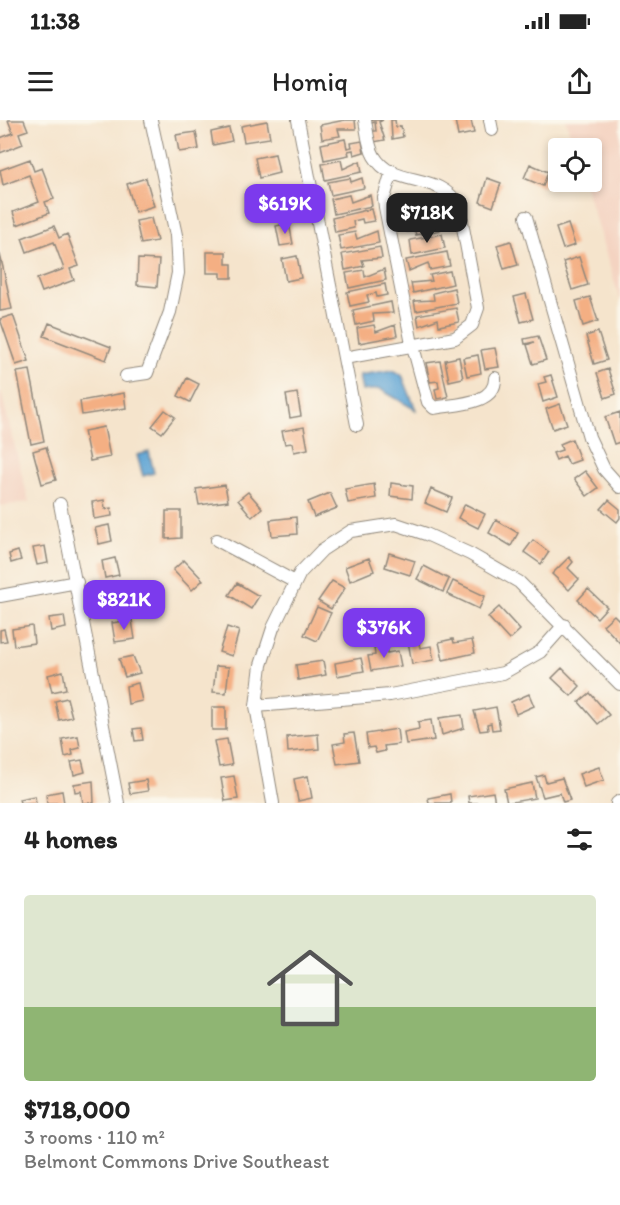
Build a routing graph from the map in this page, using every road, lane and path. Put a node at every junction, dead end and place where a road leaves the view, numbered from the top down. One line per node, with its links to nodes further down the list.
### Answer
1 (151, 120): 8 (street)
2 (298, 120): 7 (street)
3 (365, 120): 4 (street)
4 (392, 171): 6 (street); 6 (street)
5 (526, 217): 11 (street)
6 (413, 346): 7 (street); 9 (street)
7 (344, 358): 10 (street)
8 (126, 376)
9 (495, 378)
10 (357, 425)
11 (620, 487)
12 (60, 504): 14 (street)
13 (217, 540): 15 (street)
14 (77, 582): 16 (street); 20 (street)
15 (295, 582): 17 (street); 19 (street)
16 (0, 596)
17 (564, 625): 18 (street); 19 (street)
18 (620, 684)
19 (256, 706): 21 (street)
20 (118, 803)
21 (273, 803)

